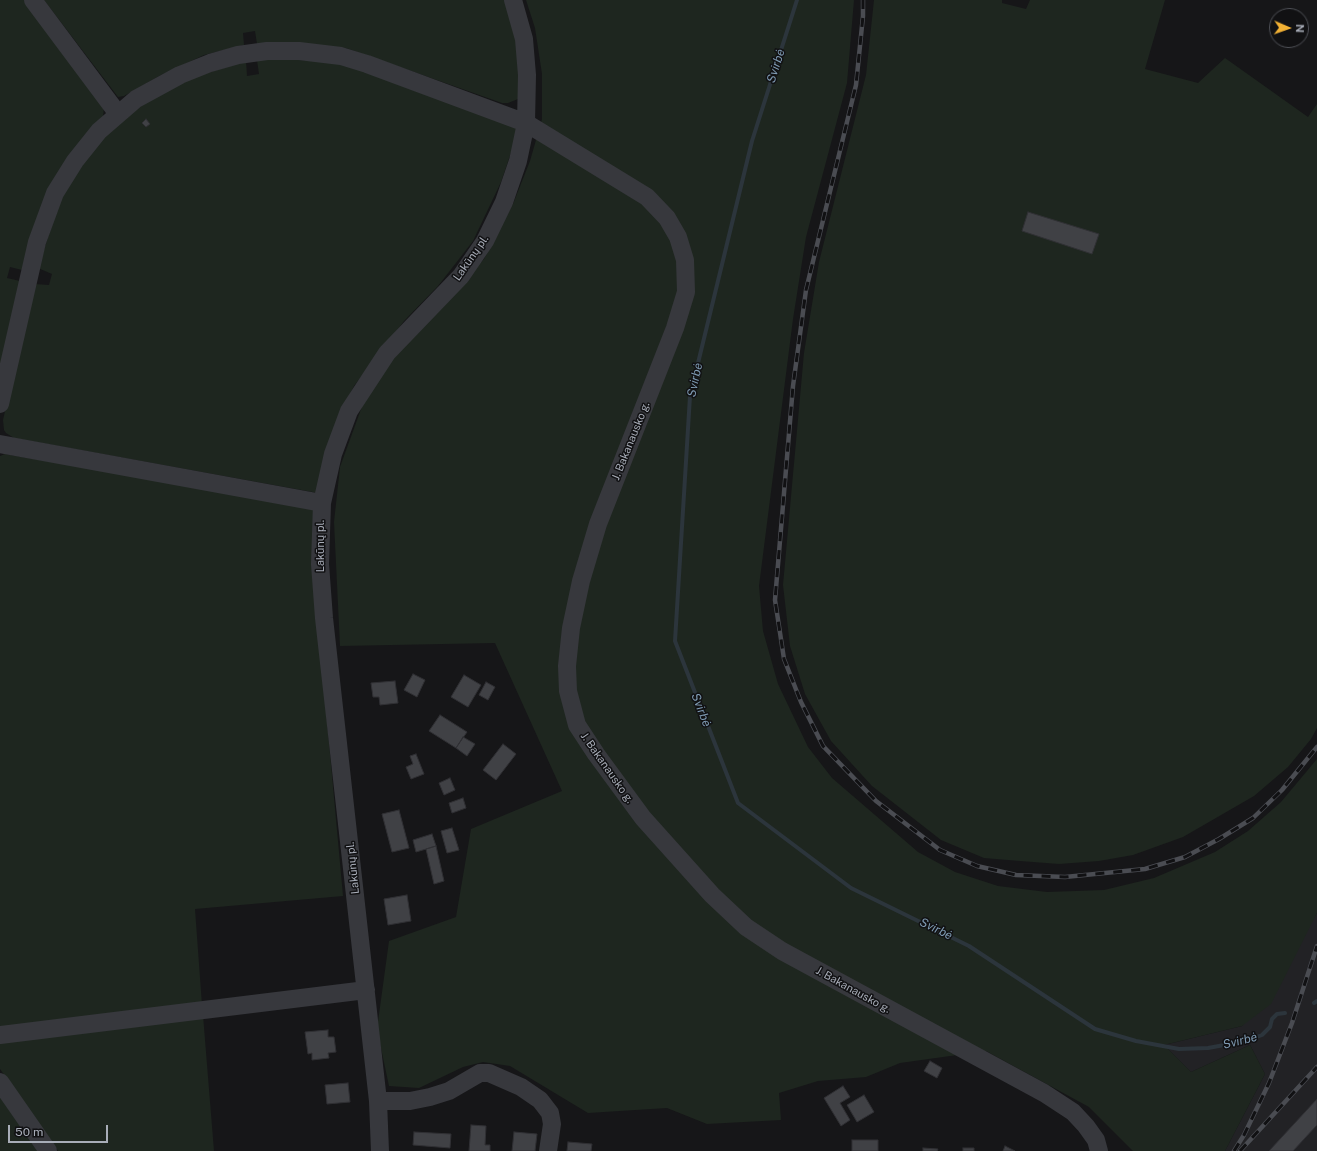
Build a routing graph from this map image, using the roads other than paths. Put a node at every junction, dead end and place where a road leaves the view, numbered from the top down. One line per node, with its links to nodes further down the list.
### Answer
1 (33, 0): 3 (street)
2 (513, 0): 4 (street, Lakūnų pl.)
3 (118, 114): 4 (street, J. Bakanausko g.); 5 (street, J. Bakanausko g.)
4 (526, 123): 7 (street, Lakūnų pl.); 15 (street, J. Bakanausko g.)
5 (0, 404)
6 (0, 444): 7 (street)
7 (322, 503): 8 (street, Lakūnų pl.)
8 (366, 990): 9 (street); 11 (street, Lakūnų pl.)
9 (0, 1035)
10 (0, 1082): 12 (street)
11 (378, 1101): 13 (street, Lakūnų pl.); 14 (street)
12 (48, 1151)
13 (380, 1151)
14 (548, 1151)
15 (1099, 1151)

